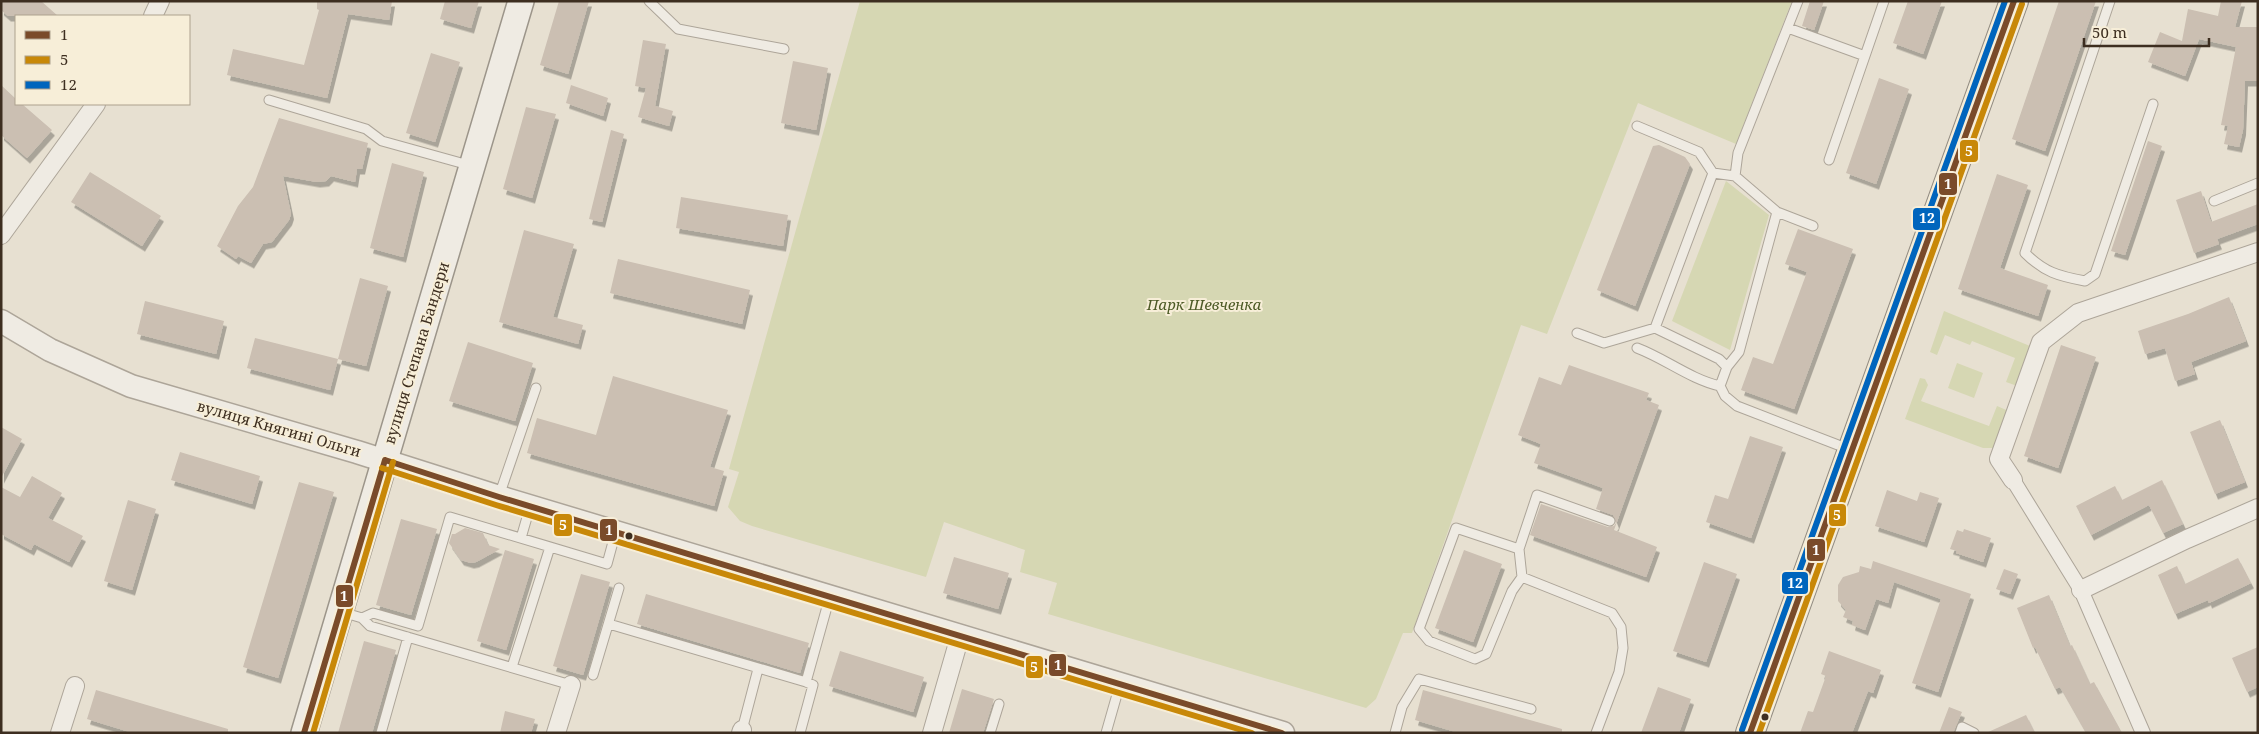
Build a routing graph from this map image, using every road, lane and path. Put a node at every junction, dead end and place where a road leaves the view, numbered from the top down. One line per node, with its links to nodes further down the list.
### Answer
1 (521, 1): 15 (main road, вулиця Степана Бандери)
2 (649, 1): 8 (lane)
3 (1798, 1): 7 (lane)
4 (1884, 1): 9 (lane)
5 (2014, 1): 31 (main road)
6 (2110, 1): 11 (lane)
7 (1788, 28): 9 (lane); 17 (lane)
8 (784, 50)
9 (1865, 56): 14 (lane)
10 (269, 100): 15 (lane)
11 (2153, 104)
12 (95, 105): 22 (street)
13 (1637, 126): 16 (lane)
14 (1829, 160)
15 (472, 166): 32 (main road, вулиця Степана Бандери)
16 (1713, 173): 17 (lane); 25 (lane)
17 (1735, 176): 20 (lane)
18 (2258, 183): 19 (lane)
19 (2214, 201)
20 (1777, 212): 21 (lane); 28 (lane)
21 (1813, 226)
22 (1, 235)
23 (2258, 252): 33 (street)
24 (1, 321): 32 (street, вулиця Княгині Ольги)
25 (1655, 328): 26 (lane); 28 (lane)
26 (1577, 333)
27 (1637, 348): 29 (lane)
28 (1727, 367): 29 (lane)
29 (1720, 386): 31 (lane)
30 (536, 388): 34 (lane)
31 (1852, 450): 71 (main road)
32 (385, 460): 34 (street, вулиця Княгині Ольги); 46 (main road, вулиця Степана Бандери)
33 (2013, 480): 44 (street)
34 (498, 496): 35 (street, вулиця Княгині Ольги)
35 (530, 506): 38 (street, вулиця Княгині Ольги); 39 (lane)
36 (2258, 508): 44 (street)
37 (1610, 521): 41 (lane)
38 (616, 531): 40 (lane); 45 (street, вулиця Княгині Ольги)
39 (521, 538): 40 (lane); 46 (lane)
40 (550, 547): 50 (lane)
41 (1519, 549): 42 (lane); 42 (lane)
42 (1522, 577): 70 (lane)
43 (619, 588): 47 (lane)
44 (2081, 590): 74 (street)
45 (830, 596): 48 (street, вулиця Княгині Ольги); 53 (lane)
46 (351, 615): 49 (lane); 61 (main road, вулиця Степана Бандери)
47 (609, 624): 51 (lane); 52 (lane)
48 (960, 636): 54 (street, вулиця Княгині Ольги); 65 (street)
49 (408, 637): 50 (lane); 62 (lane)
50 (512, 667): 55 (lane)
51 (758, 669): 53 (lane); 59 (lane)
52 (593, 675)
53 (806, 682): 64 (lane)
54 (1120, 684): 67 (lane); 68 (street, вулиця Княгині Ольги)
55 (570, 685): 63 (street)
56 (75, 686): 60 (street)
57 (999, 704): 66 (lane)
58 (1531, 710): 69 (lane)
59 (741, 731)
60 (60, 733)
61 (304, 733)
62 (381, 733)
63 (556, 733)
64 (800, 733)
65 (932, 733)
66 (990, 733)
67 (1106, 733)
68 (1283, 733)
69 (1395, 733)
70 (1596, 733)
71 (1750, 733)
72 (1960, 733): 73 (lane)
73 (1974, 733)
74 (2143, 733)

